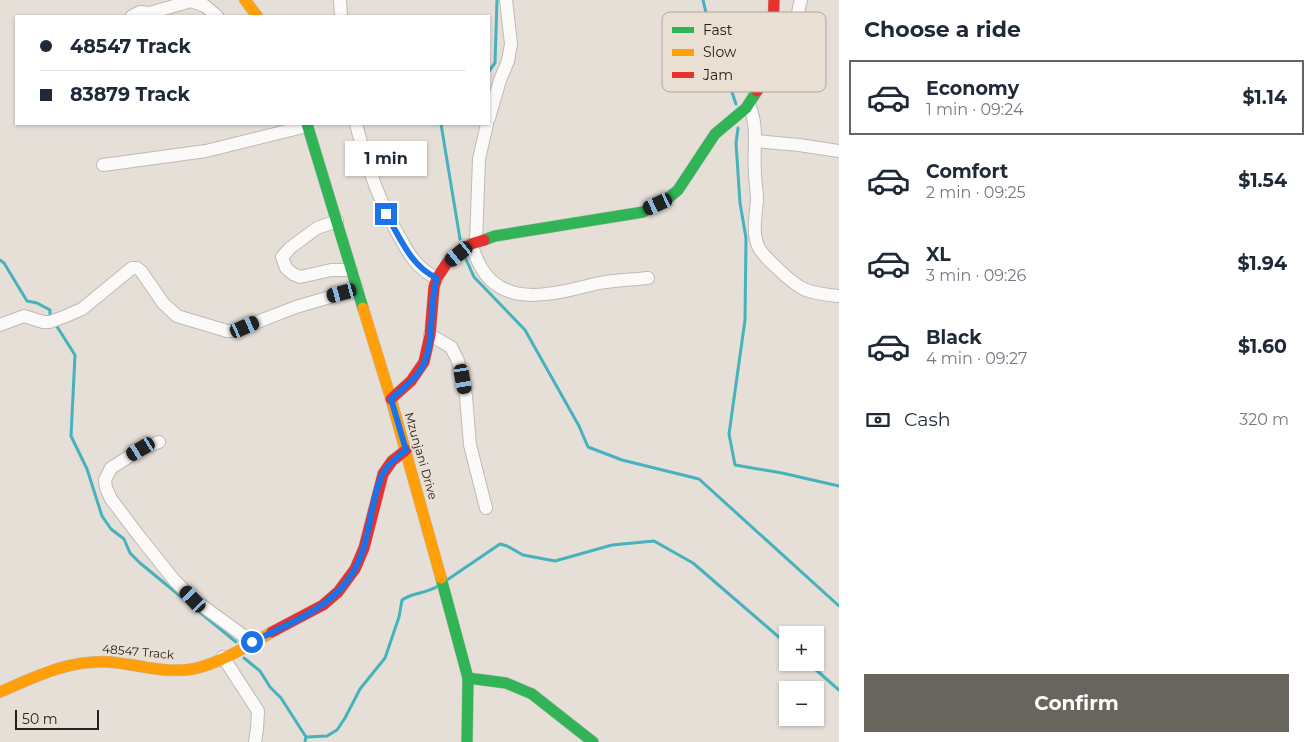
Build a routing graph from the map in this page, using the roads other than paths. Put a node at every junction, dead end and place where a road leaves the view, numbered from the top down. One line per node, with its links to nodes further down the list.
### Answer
1 (245, 0): 6 (street)
2 (340, 0): 7 (street)
3 (506, 0): 10 (street)
4 (134, 15): 5 (street)
5 (216, 15)
6 (255, 15)
7 (341, 15)
8 (757, 92): 9 (street)
9 (749, 105): 14 (street); 18 (street)
10 (490, 115)
11 (307, 125): 16 (street); 17 (street, Mzunjani Drive)
12 (356, 125): 20 (street)
13 (487, 125): 18 (street)
14 (755, 141): 15 (street); 23 (street)
15 (839, 152)
16 (103, 165)
17 (337, 221): 19 (street, Mzunjani Drive); 19 (street)
18 (474, 243): 20 (street); 21 (street)
19 (352, 270): 22 (street, Mzunjani Drive)
20 (437, 278): 25 (street)
21 (648, 278)
22 (357, 289): 24 (street); 26 (street, Mzunjani Drive)
23 (839, 296)
24 (0, 325)
25 (430, 335): 26 (street); 29 (street)
26 (391, 399): 28 (street, Mzunjani Drive)
27 (159, 442): 30 (street)
28 (406, 450): 30 (street, 48547 Track); 32 (street, Mzunjani Drive)
29 (486, 508)
30 (252, 642): 31 (street, 48547 Track)
31 (223, 657): 33 (street, 48547 Track); 34 (street)
32 (468, 678): 35 (street, Mzunjani Drive); 36 (street)
33 (0, 692)
34 (255, 742)
35 (467, 742)
36 (593, 742)

